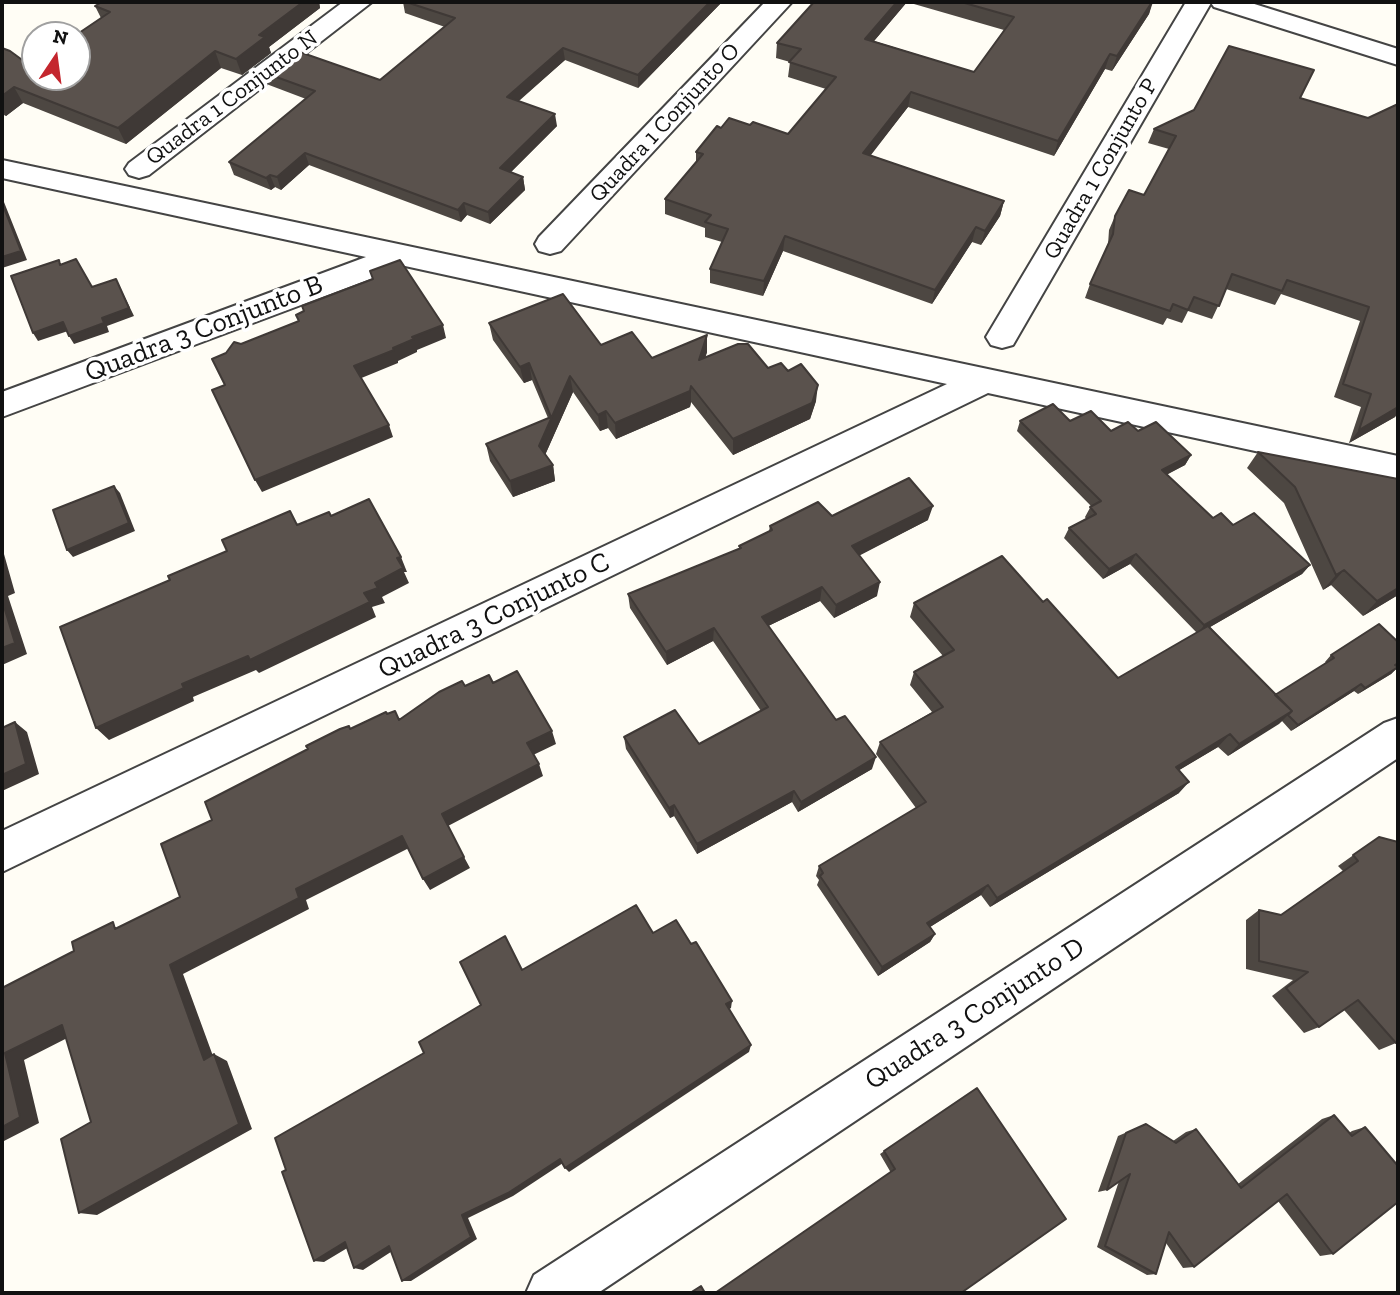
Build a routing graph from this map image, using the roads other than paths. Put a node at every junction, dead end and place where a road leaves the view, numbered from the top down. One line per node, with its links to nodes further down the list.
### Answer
1 (359, 2): 7 (street, Quadra 1 Conjunto N)
2 (779, 2): 8 (street, Quadra 1 Conjunto O)
3 (1199, 2): 10 (street, Quadra 1 Conjunto P)
4 (1223, 2): 5 (street)
5 (1398, 57)
6 (2, 169): 9 (street)
7 (139, 169)
8 (550, 244)
9 (406, 254): 11 (street); 12 (street, Quadra 3 Conjunto B)
10 (1002, 337)
11 (986, 380): 13 (street); 15 (street, Quadra 3 Conjunto C)
12 (2, 405)
13 (1398, 468)
14 (1398, 736): 16 (street, Quadra 3 Conjunto D)
15 (2, 852)
16 (552, 1293)

